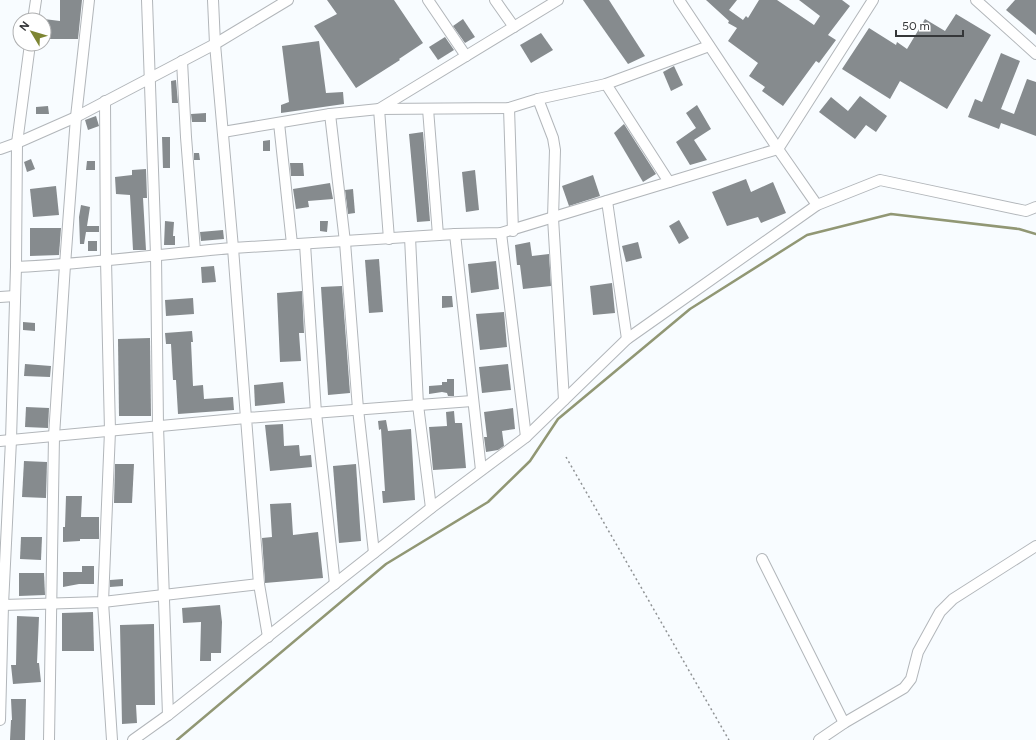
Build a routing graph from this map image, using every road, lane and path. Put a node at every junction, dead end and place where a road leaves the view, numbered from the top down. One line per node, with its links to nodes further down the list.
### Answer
1 (36, 0): 12 (street)
2 (89, 0): 28 (street)
3 (147, 0): 20 (street)
4 (213, 0): 14 (street)
5 (288, 0): 14 (street)
6 (428, 0): 18 (street)
7 (495, 0): 13 (street)
8 (558, 0): 13 (street)
9 (679, 0): 15 (street)
10 (873, 0): 33 (street)
11 (976, 0): 17 (street)
12 (34, 12)
13 (514, 27): 18 (street)
14 (215, 44): 19 (street); 30 (street)
15 (709, 46): 21 (street); 33 (street)
16 (29, 52): 31 (street)
17 (1036, 54)
18 (466, 56): 25 (street)
19 (182, 61): 20 (street); 49 (street)
20 (149, 78): 23 (street); 50 (street)
21 (606, 84): 22 (street); 34 (street)
22 (538, 99): 24 (street); 38 (street)
23 (105, 101): 28 (street); 51 (street)
24 (509, 108): 26 (street); 39 (street)
25 (379, 109): 26 (street); 27 (street); 44 (street)
26 (428, 109): 42 (street)
27 (330, 114): 29 (street); 45 (street)
28 (76, 117): 31 (street); 52 (street)
29 (279, 123): 30 (street); 46 (street)
30 (223, 132): 48 (street)
31 (17, 143): 32 (street); 53 (street)
32 (0, 149)
33 (778, 149): 34 (street); 36 (street)
34 (669, 182): 35 (street)
35 (607, 201): 38 (street); 56 (street)
36 (817, 205): 37 (street); 56 (street)
37 (1036, 207)
38 (553, 218): 39 (street); 57 (street)
39 (513, 231): 41 (street)
40 (455, 234): 41 (street); 42 (street); 58 (street)
41 (501, 234): 66 (street)
42 (438, 236): 43 (street)
43 (410, 237): 44 (street); 59 (street)
44 (388, 239): 45 (street)
45 (345, 242): 47 (street); 60 (street)
46 (292, 244): 47 (street); 48 (street)
47 (305, 244): 61 (street)
48 (233, 248): 49 (street); 62 (street)
49 (195, 251): 50 (street)
50 (156, 255): 51 (street); 63 (street)
51 (106, 260): 52 (street); 64 (street)
52 (65, 265): 53 (street); 65 (street)
53 (16, 267): 54 (street)
54 (15, 296): 55 (street); 67 (street)
55 (0, 297)
56 (627, 339): 57 (street)
57 (564, 400): 66 (street)
58 (472, 401): 59 (street); 70 (street)
59 (418, 405): 60 (street); 71 (street)
60 (358, 409): 61 (street); 73 (street)
61 (316, 413): 62 (street); 76 (street)
62 (246, 418): 63 (street); 75 (street)
63 (158, 426): 64 (street); 77 (street)
64 (110, 431): 65 (street); 78 (street)
65 (54, 436): 67 (street); 79 (street)
66 (526, 437): 70 (street)
67 (11, 440): 68 (street); 80 (street)
68 (0, 441)
69 (566, 457): 88 (path)
70 (481, 470): 71 (street)
71 (431, 508): 73 (street)
72 (1036, 546): 84 (street)
73 (374, 553): 76 (street)
74 (762, 559): 84 (street)
75 (259, 584): 77 (street); 81 (street)
76 (335, 584): 81 (street)
77 (163, 595): 78 (street); 82 (street)
78 (103, 602): 79 (street); 86 (street)
79 (52, 604): 80 (street); 85 (street)
80 (3, 605): 83 (street)
81 (268, 637): 82 (street)
82 (168, 715): 87 (street)
83 (0, 720)
84 (844, 723): 89 (street)
85 (49, 740)
86 (112, 740)
87 (133, 740)
88 (729, 740)
89 (818, 740)

